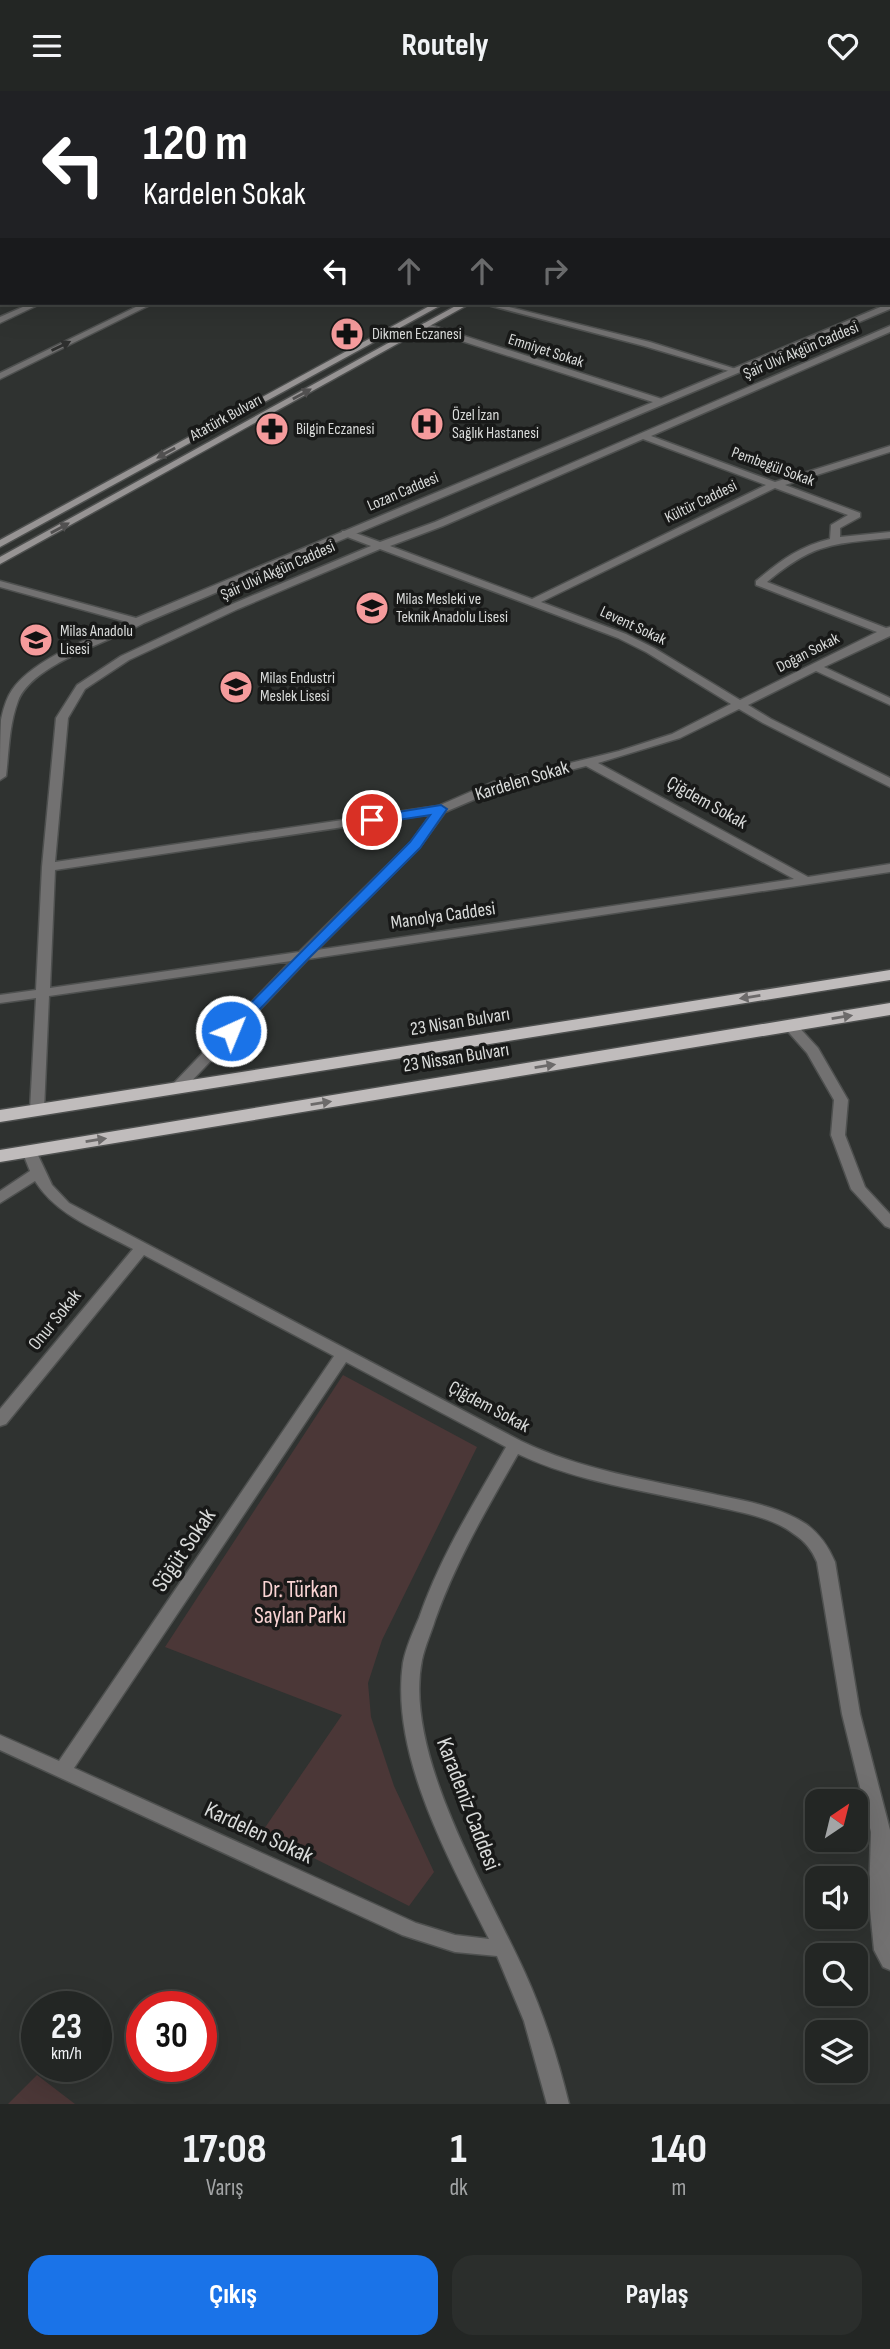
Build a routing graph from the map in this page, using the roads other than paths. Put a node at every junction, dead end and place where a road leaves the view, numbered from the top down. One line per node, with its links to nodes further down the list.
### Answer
1 (34, 305): 7 (street)
2 (146, 305): 11 (street, one-way to 2)
3 (437, 305): 19 (main road, Atatürk Bulvarı, one-way to 19)
4 (463, 305): 8 (main road, Atatürk Bulvarı)
5 (492, 305): 10 (street)
6 (890, 306): 10 (street, Lozan Caddesi)
7 (0, 320)
8 (424, 326): 12 (street, Emniyet Sokak); 21 (main road, Atatürk Bulvarı, one-way to 8)
9 (890, 329): 13 (street, Şair Ulvi Akgün Caddesi)
10 (735, 370): 12 (street, Lozan Caddesi)
11 (0, 376)
12 (659, 401): 16 (street, Lozan Caddesi)
13 (642, 436): 15 (street, Pembegül Sokak); 20 (street, Şair Ulvi Akgün Caddesi)
14 (890, 449): 15 (street, Kültür Caddesi)
15 (777, 484): 18 (street, Pembegül Sokak); 23 (street, Kültür Caddesi)
16 (346, 533): 20 (street, Levent Sokak); 24 (street, Lozan Caddesi)
17 (890, 535): 18 (street)
18 (835, 542): 25 (street)
19 (0, 544)
20 (382, 546): 23 (street, Levent Sokak); 33 (street, Şair Ulvi Akgün Caddesi)
21 (0, 561)
22 (0, 584): 24 (street)
23 (533, 601): 28 (street, Levent Sokak)
24 (139, 622): 30 (street, Lozan Caddesi)
25 (889, 632): 26 (street, Doğan Sokak)
26 (816, 667): 27 (street); 28 (street, Doğan Sokak)
27 (890, 702)
28 (740, 705): 29 (street, Kardelen Sokak); 31 (street, Levent Sokak)
29 (587, 762): 32 (street, Kardelen Sokak); 35 (street, Çiğdem Sokak)
30 (0, 776)
31 (890, 783)
32 (441, 809): 33 (street, Kardelen Sokak); 36 (street)
33 (48, 867): 38 (street, Şair Ulvi Akgün Caddesi)
34 (890, 869): 35 (street, Manolya Caddesi)
35 (807, 881): 36 (street, Manolya Caddesi)
36 (303, 955): 38 (street, Manolya Caddesi); 42 (street)
37 (890, 975): 42 (highway, 23 Nisan Bulvarı, one-way to 42)
38 (42, 993): 39 (street, Manolya Caddesi); 43 (street, Şair Ulvi Akgün Caddesi)
39 (0, 999)
40 (890, 1009): 41 (highway, 23 Nissan Bulvarı, one-way to 40)
41 (790, 1025): 45 (highway, 23 Nissan Bulvarı, one-way to 41); 49 (street)
42 (177, 1088): 43 (highway, 23 Nisan Bulvarı)
43 (37, 1110): 44 (highway, 23 Nisan Bulvarı)
44 (0, 1116)
45 (29, 1151): 46 (highway, 23 Nissan Bulvarı); 47 (street, Çiğdem Sokak)
46 (0, 1156)
47 (37, 1173): 48 (street); 50 (street, Çiğdem Sokak)
48 (0, 1198)
49 (890, 1223)
50 (142, 1248): 51 (street, Çiğdem Sokak); 52 (street, Onur Sokak)
51 (343, 1354): 53 (street, Çiğdem Sokak); 55 (street, Söğüt Sokak)
52 (0, 1420)
53 (515, 1445): 56 (street, Karadeniz Caddesi); 57 (street, Çiğdem Sokak)
54 (0, 1742): 55 (street, Kardelen Sokak)
55 (62, 1771): 56 (street, Kardelen Sokak)
56 (503, 1947): 58 (street, Karadeniz Caddesi)
57 (890, 1961)
58 (558, 2104)

